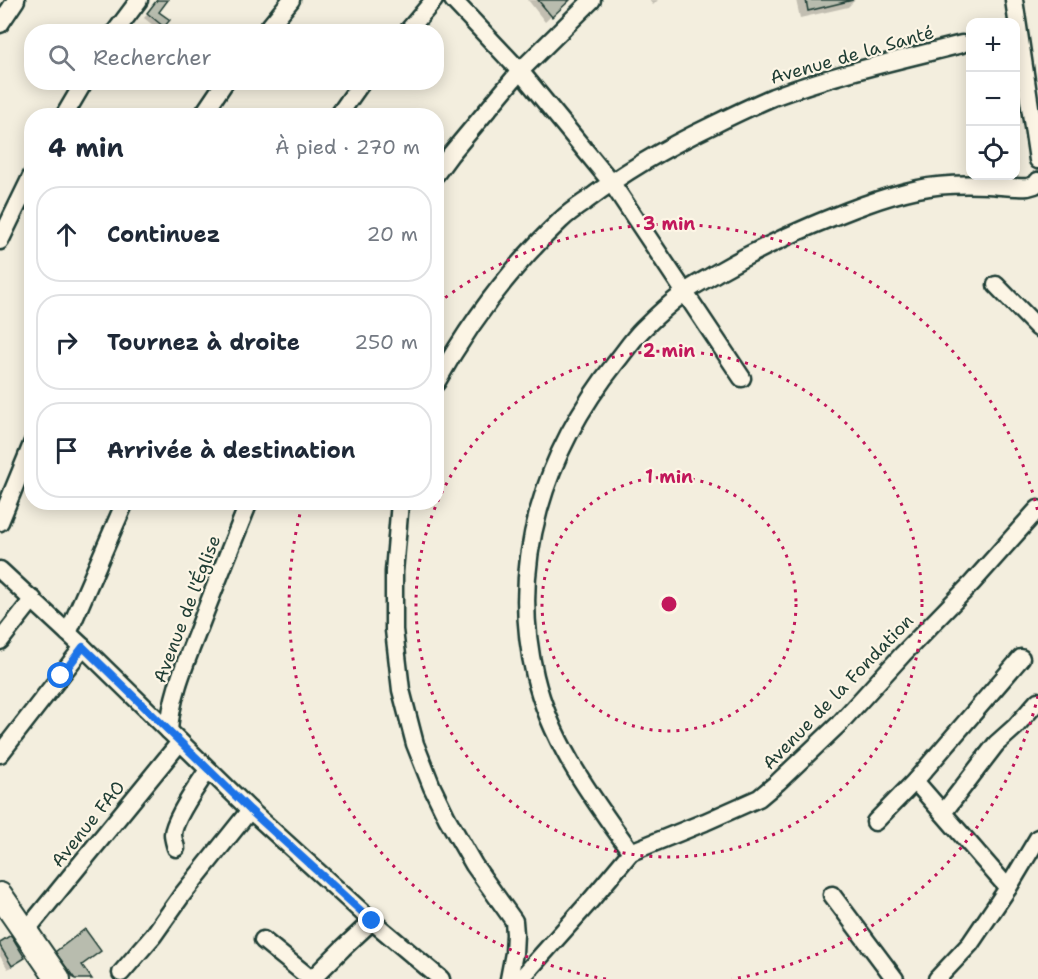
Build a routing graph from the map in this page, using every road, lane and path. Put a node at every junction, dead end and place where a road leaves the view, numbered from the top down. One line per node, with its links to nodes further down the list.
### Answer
1 (16, 0): 8 (street)
2 (139, 0): 9 (street)
3 (291, 0): 10 (street)
4 (434, 0): 11 (street)
5 (453, 0): 13 (street)
6 (592, 0): 13 (street)
7 (1014, 0): 20 (street)
8 (0, 24)
9 (121, 24)
10 (272, 24)
11 (414, 24)
12 (962, 44): 23 (street, Avenue de la Santé)
13 (520, 71): 21 (street); 23 (street)
14 (79, 90): 17 (street)
15 (220, 90): 18 (street)
16 (356, 90): 19 (street)
17 (69, 108)
18 (207, 108)
19 (344, 108)
20 (1038, 160)
21 (444, 163)
22 (1038, 181): 27 (street)
23 (611, 182): 27 (street); 29 (street, Avenue de la Santé)
24 (24, 192): 25 (street)
25 (0, 241)
26 (996, 285): 28 (street)
27 (684, 292): 30 (street); 53 (street)
28 (1038, 328)
29 (444, 369)
30 (742, 378)
31 (24, 464): 36 (street)
32 (1038, 509): 53 (street, Avenue de la Fondation)
33 (122, 510): 39 (street)
34 (246, 510): 44 (street, Avenue de l'Église)
35 (399, 510): 64 (street)
36 (0, 522)
37 (0, 570): 38 (street)
38 (33, 599): 39 (street); 40 (street)
39 (68, 633): 41 (street)
40 (0, 641)
41 (83, 647): 44 (street); 45 (street)
42 (1022, 658): 47 (street)
43 (1038, 701): 49 (street)
44 (175, 736): 46 (street); 58 (street, Avenue FAO)
45 (0, 754)
46 (208, 770): 48 (street); 52 (street)
47 (915, 781): 49 (street); 50 (street)
48 (250, 810): 57 (street); 60 (street)
49 (944, 813): 54 (street)
50 (875, 822)
51 (1038, 838): 54 (street)
52 (176, 848)
53 (631, 852): 65 (street)
54 (1008, 888): 67 (street)
55 (0, 895): 58 (highway)
56 (832, 895): 66 (street)
57 (372, 921): 62 (street); 63 (street)
58 (25, 932): 61 (highway)
59 (264, 940): 62 (street)
60 (120, 973)
61 (58, 979)
62 (312, 979)
63 (441, 979)
64 (509, 979)
65 (518, 979)
66 (896, 979)
67 (937, 979)

